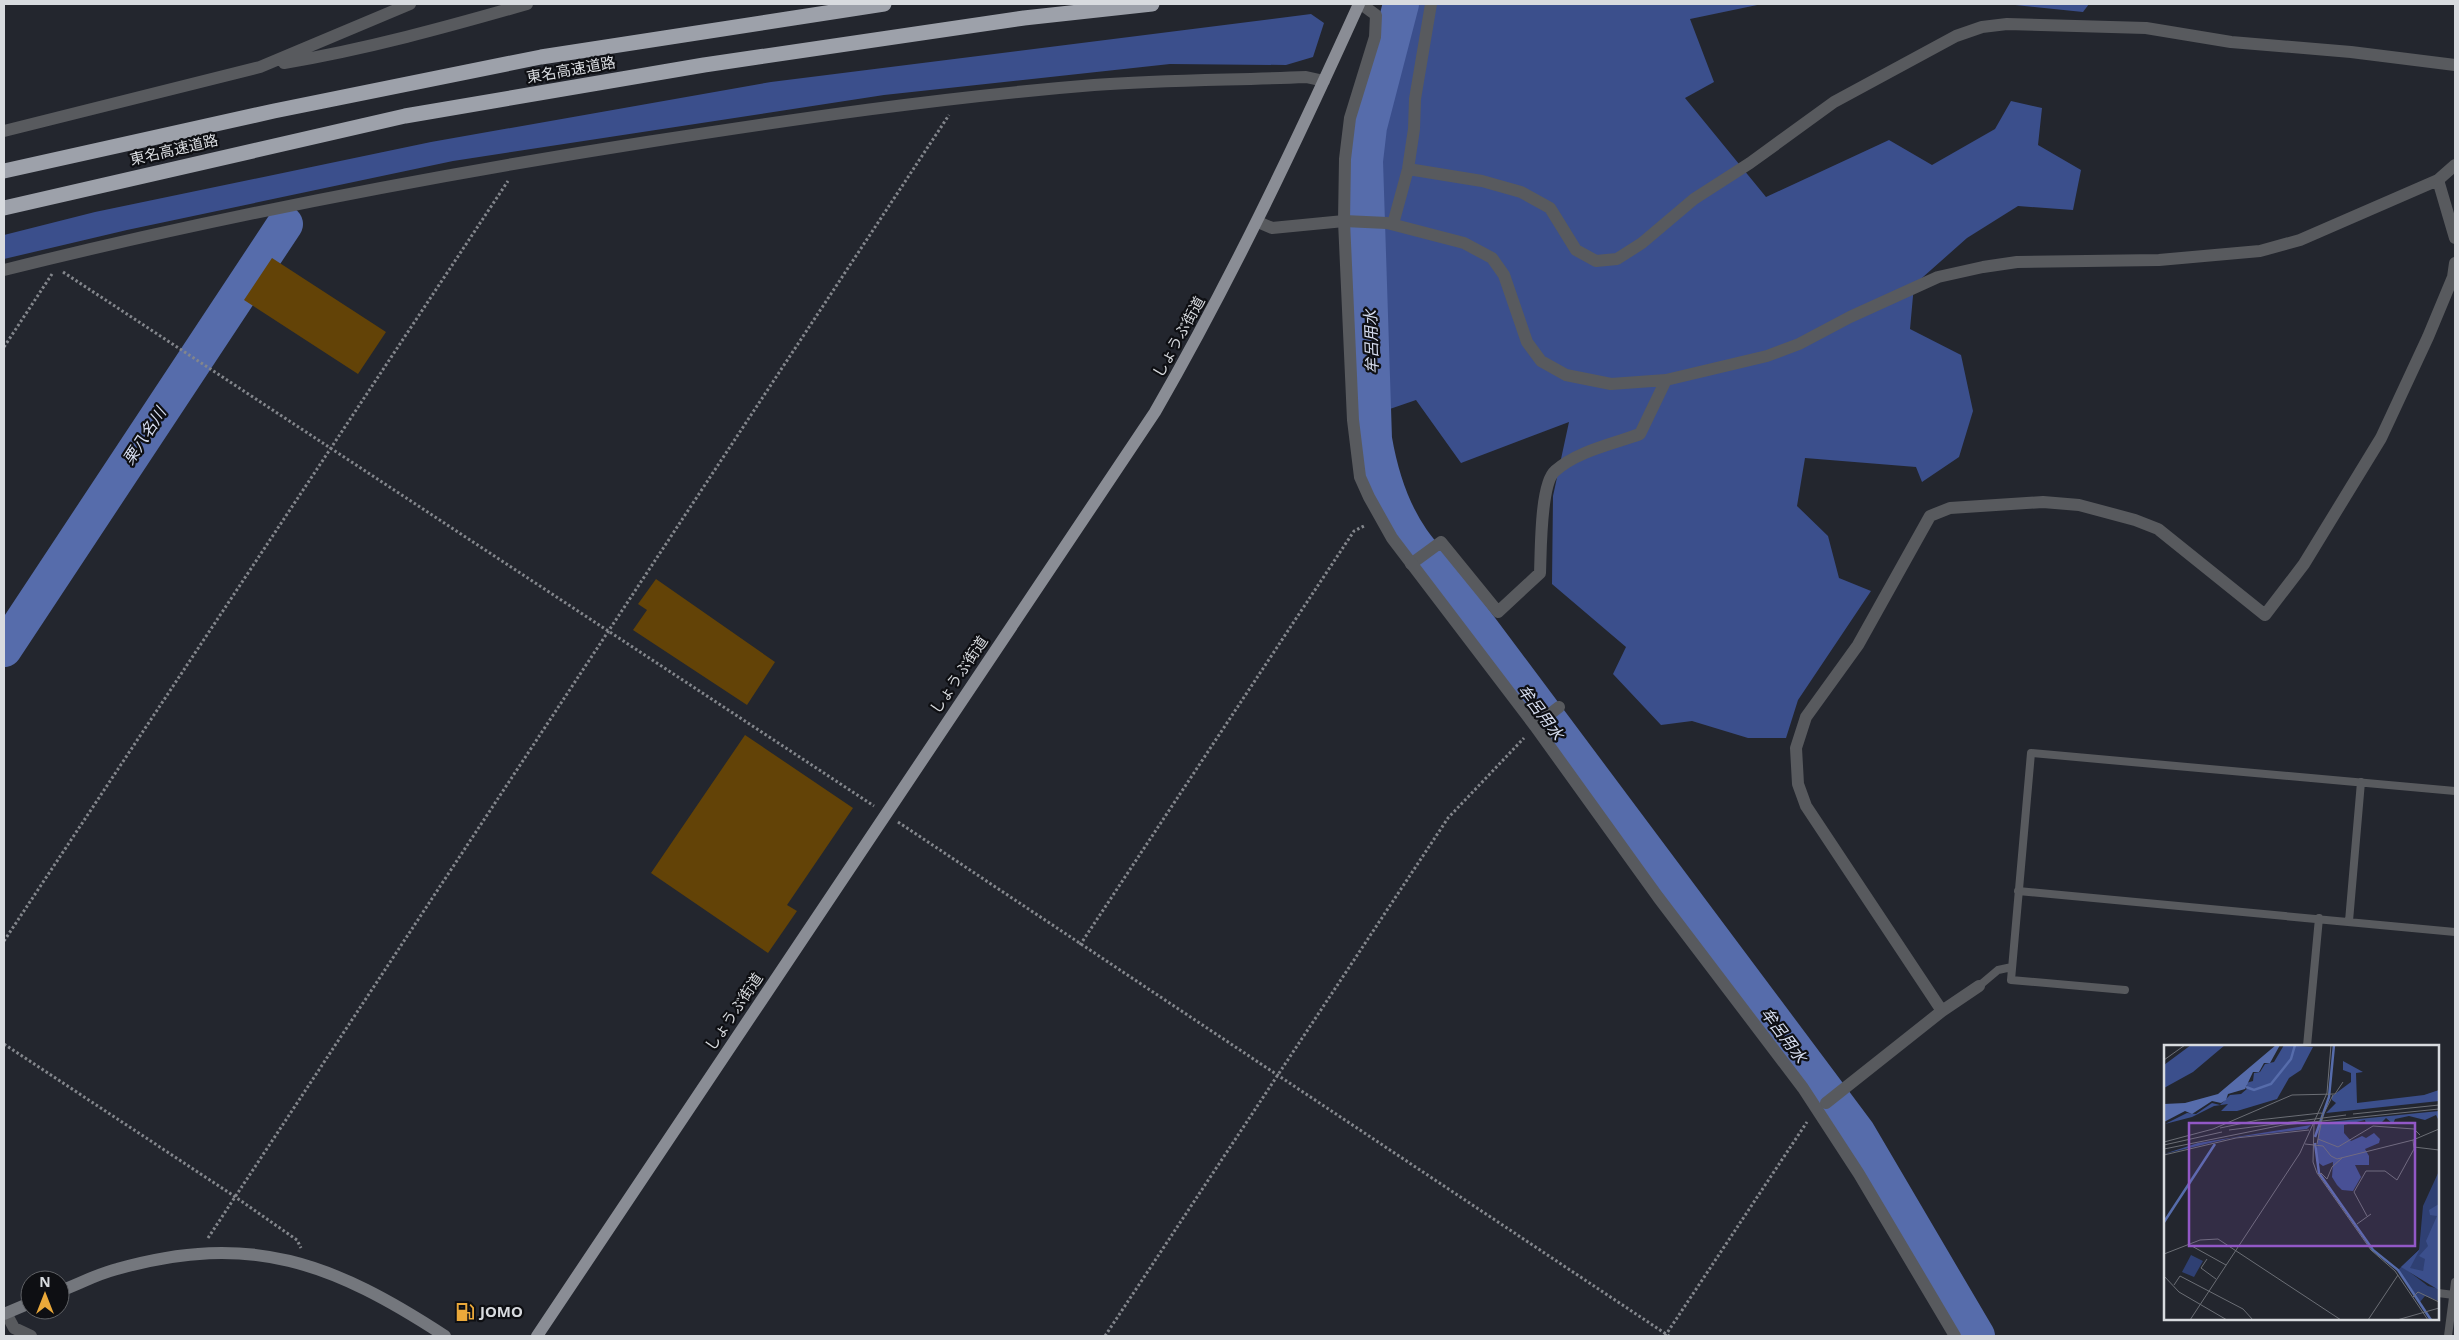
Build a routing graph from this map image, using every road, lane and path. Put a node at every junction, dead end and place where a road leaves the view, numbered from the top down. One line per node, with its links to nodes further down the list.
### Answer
1 (410, 4): 8 (street)
2 (527, 4): 8 (street)
3 (884, 4): 15 (highway, 東名高速道路)
4 (1152, 4): 17 (highway, 東名高速道路)
5 (1360, 4): 9 (main road, しょうぶ街道); 18 (street)
6 (1430, 4): 14 (street)
7 (2455, 65): 14 (street)
8 (260, 67): 11 (street)
9 (1324, 81): 10 (street); 19 (main road, しょうぶ街道)
10 (952, 100): 12 (street); 29 (path)
11 (4, 131)
12 (510, 164): 23 (street); 26 (path)
13 (2455, 165): 16 (street)
14 (1408, 169): 20 (street)
15 (4, 171)
16 (2438, 180): 21 (street); 25 (street)
17 (4, 208)
18 (1349, 220): 19 (street); 20 (street); 27 (street)
19 (1258, 222): 34 (main road, しょうぶ街道)
20 (1390, 223): 25 (street)
21 (2455, 238)
22 (2455, 263): 44 (street)
23 (4, 270)
24 (4, 347): 26 (path)
25 (1666, 380): 28 (street)
26 (332, 449): 29 (path); 39 (path)
27 (1380, 517): 28 (street); 40 (path)
28 (1415, 562): 31 (street)
29 (610, 631): 34 (path); 49 (path)
30 (1559, 707): 31 (street)
31 (1538, 723): 47 (path); 48 (street)
32 (2361, 782): 33 (lane); 35 (lane); 37 (lane)
33 (2455, 791)
34 (886, 814): 40 (path); 60 (main road, しょうぶ街道)
35 (2018, 891): 36 (lane); 41 (lane)
36 (2319, 918): 37 (lane); 46 (lane)
37 (2349, 921): 38 (lane)
38 (2455, 932)
39 (4, 941)
40 (1080, 945): 47 (path)
41 (2012, 967): 42 (lane); 43 (lane)
42 (1979, 986): 44 (street)
43 (2125, 990)
44 (1942, 1011): 48 (street)
45 (4, 1044): 49 (path)
46 (2307, 1045)
47 (1277, 1074): 61 (path); 62 (path)
48 (1822, 1106): 62 (path); 63 (street)
49 (234, 1196): 50 (path); 51 (path)
50 (206, 1253): 51 (main road); 53 (main road)
51 (312, 1266): 59 (main road)
52 (2455, 1282): 55 (lane)
53 (70, 1287)
54 (2439, 1293): 55 (lane)
55 (2454, 1295): 64 (lane)
56 (20, 1307): 57 (main road)
57 (5, 1313): 58 (street)
58 (31, 1336)
59 (445, 1336)
60 (537, 1336)
61 (1104, 1336)
62 (1667, 1336)
63 (1955, 1336)
64 (2448, 1336)

